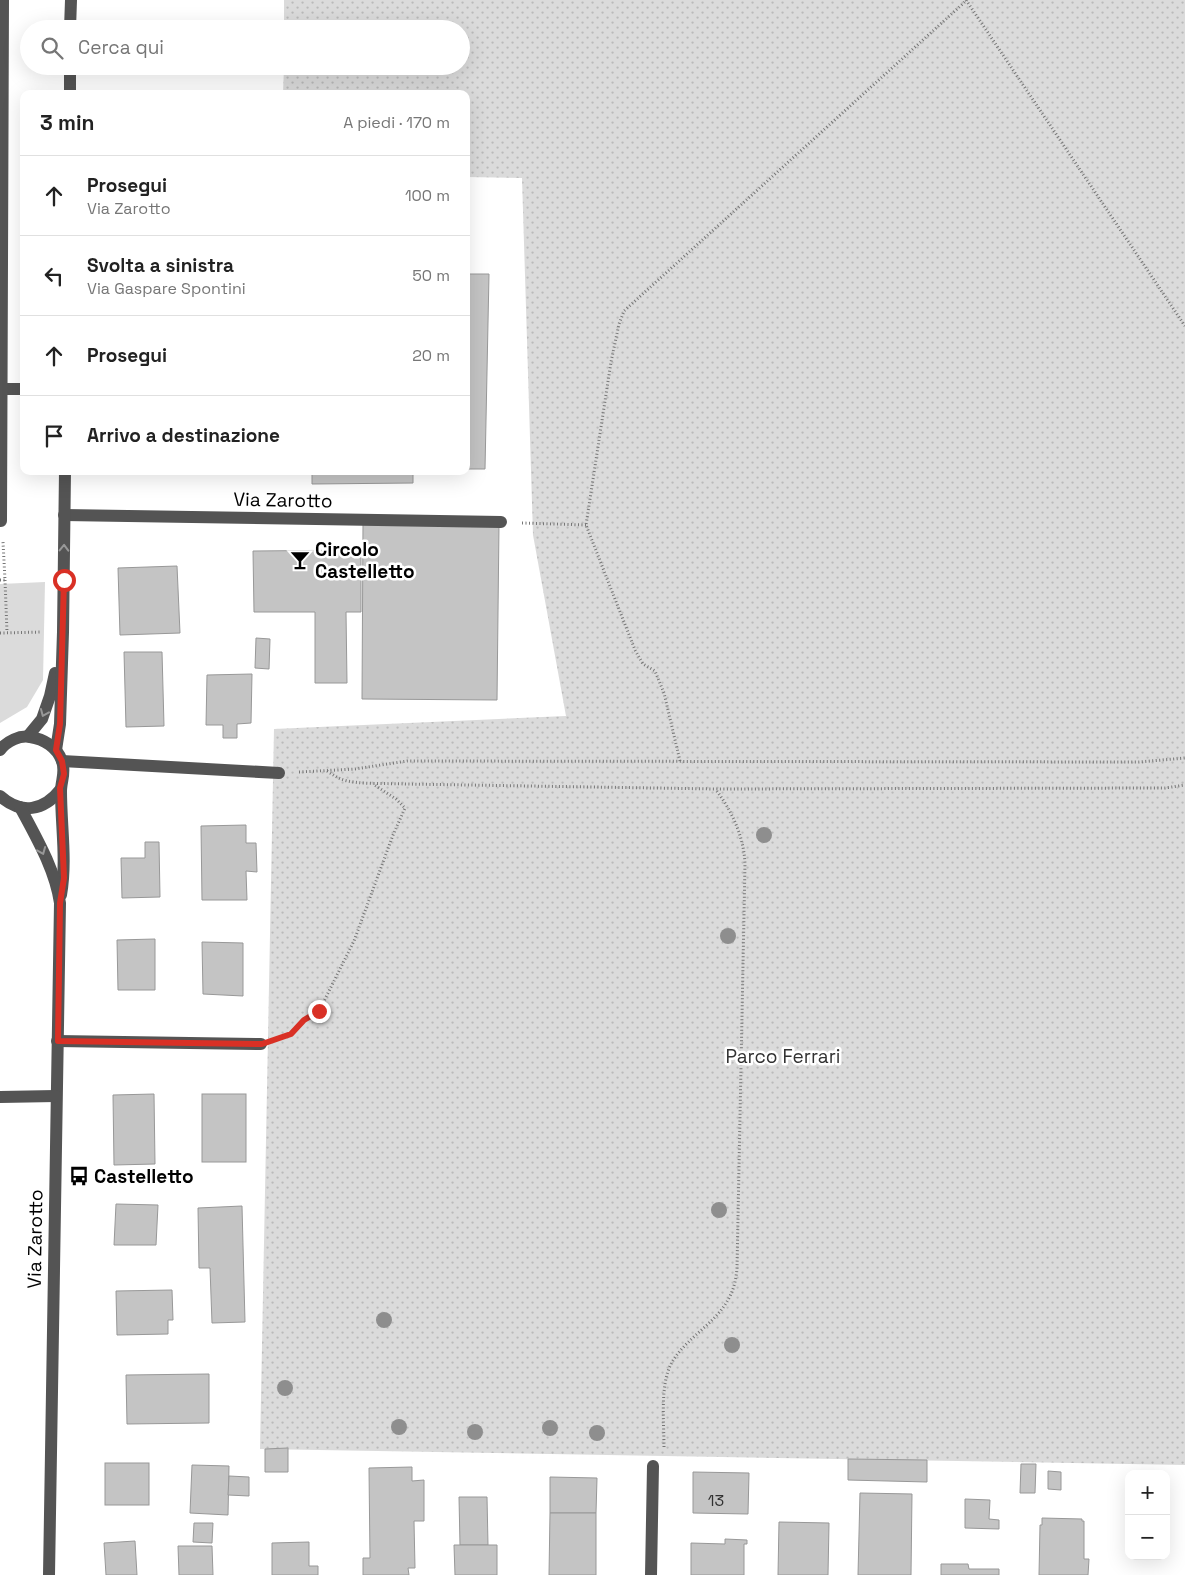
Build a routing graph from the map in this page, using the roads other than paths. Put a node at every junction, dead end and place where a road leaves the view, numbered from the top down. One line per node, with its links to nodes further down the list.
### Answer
1 (3, 0): 6 (street)
2 (71, 0): 3 (street)
3 (70, 20)
4 (70, 75): 5 (street)
5 (70, 90)
6 (1, 389): 7 (street); 10 (street)
7 (20, 389)
8 (65, 475): 9 (street, Via Zarotto)
9 (64, 515): 11 (street, Via Zarotto); 12 (street, Via Zarotto, one-way to 9)
10 (1, 522)
11 (501, 522)
12 (63, 632): 13 (street, Via Zarotto, one-way to 13); 15 (street, Via Zarotto)
13 (28, 736): 14 (street); 15 (street)
14 (1, 748)
15 (59, 756): 16 (street); 17 (street, Via Zarotto)
16 (279, 773)
17 (60, 788): 18 (street, Via Zarotto); 19 (street, Via Zarotto)
18 (7, 802): 19 (street, Via Zarotto, one-way to 19)
19 (60, 903): 20 (street, Via Zarotto)
20 (58, 1041): 21 (street); 22 (street, Via Zarotto)
21 (262, 1044)
22 (56, 1096): 23 (street); 25 (street, Via Zarotto)
23 (0, 1097)
24 (652, 1466): 26 (street)
25 (49, 1575)
26 (651, 1575)

